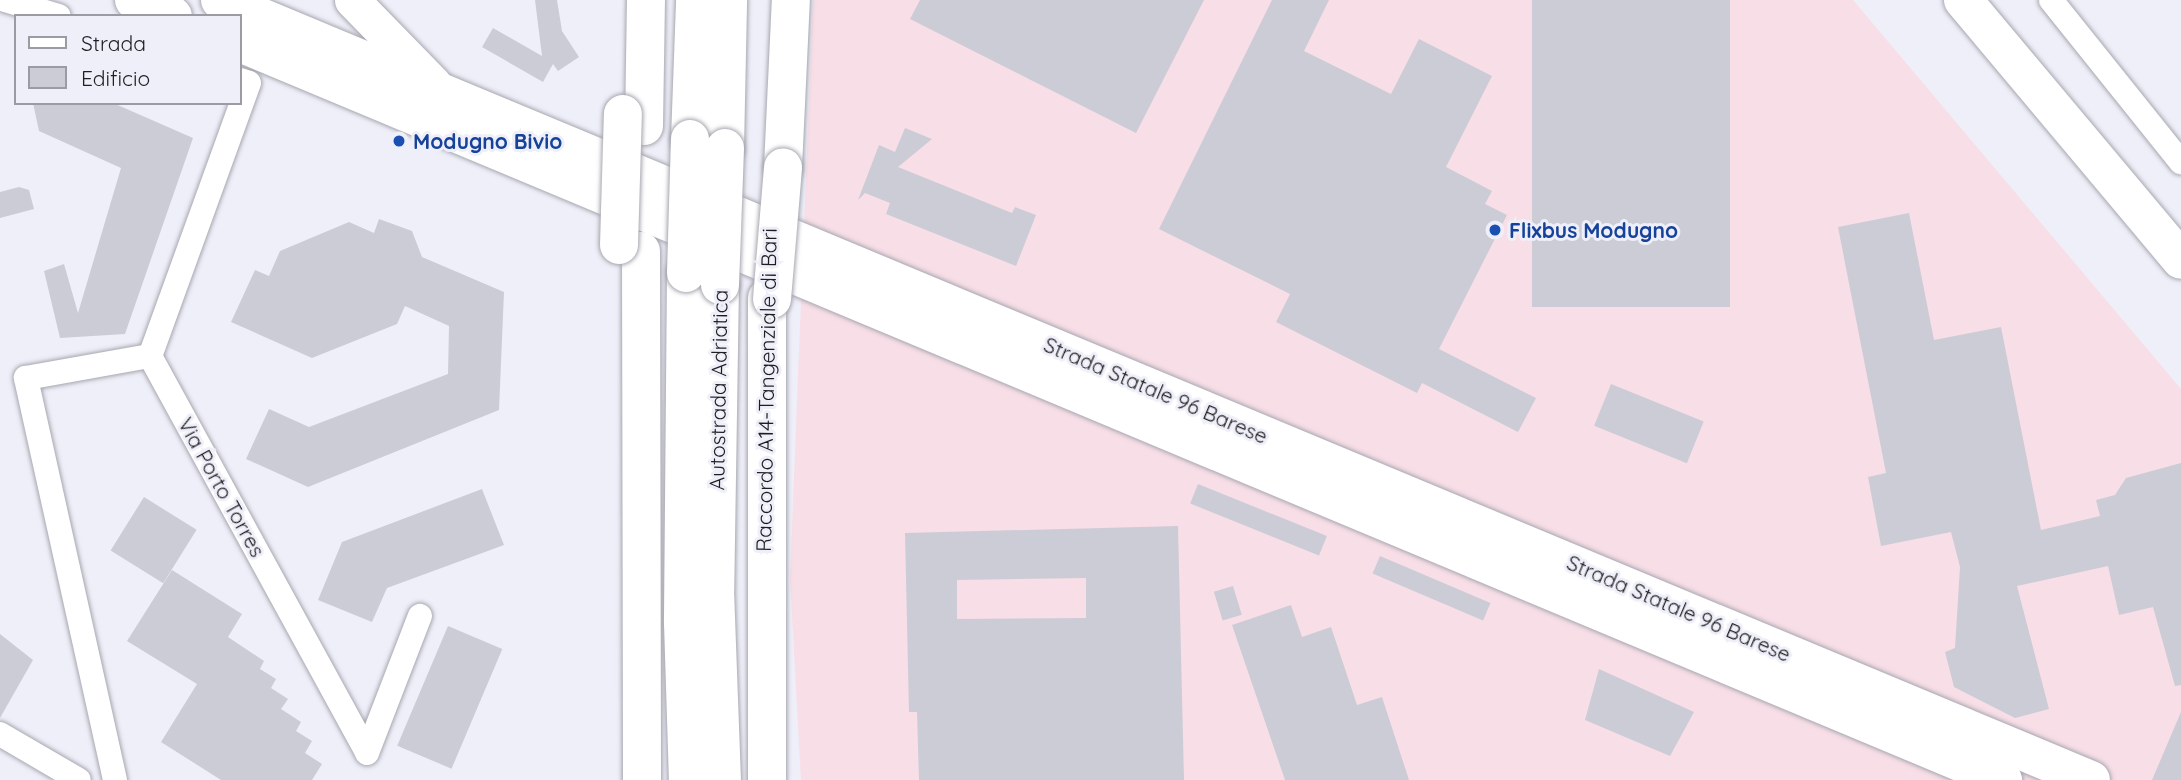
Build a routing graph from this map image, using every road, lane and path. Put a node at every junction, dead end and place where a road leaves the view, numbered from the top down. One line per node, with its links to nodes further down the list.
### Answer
1 (5, 0): 13 (street)
2 (134, 0): 14 (main road)
3 (220, 0): 17 (main road, Strada Statale 96 Barese)
4 (352, 0): 17 (main road)
5 (622, 0): 20 (main road)
6 (646, 0): 20 (main road)
7 (695, 0): 21 (main road, Autostrada Adriatica)
8 (728, 0): 21 (main road, Autostrada Adriatica)
9 (775, 0): 23 (main road, Raccordo A14-Tangenziale di Bari)
10 (791, 0): 23 (main road)
11 (1963, 0): 24 (main road)
12 (2051, 0): 22 (street)
13 (52, 14)
14 (168, 14)
15 (242, 44): 29 (main road, Strada Statale 96 Barese)
16 (242, 81): 18 (street)
17 (445, 93): 37 (main road, Strada Statale 96 Barese)
18 (242, 102)
19 (241, 105): 26 (street)
20 (633, 120): 32 (main road)
21 (708, 144): 25 (main road, Autostrada Adriatica, bridge)
22 (2181, 162)
23 (777, 167): 35 (main road, Raccordo A14-Tangenziale di Bari)
24 (2177, 258)
25 (703, 279): 33 (main road, Autostrada Adriatica); 34 (main road, Autostrada Adriatica)
26 (150, 356): 27 (street, Via Porto Torres); 31 (street)
27 (420, 616)
28 (0, 734): 30 (street)
29 (1946, 768): 36 (main road, Strada Statale 96 Barese)
30 (79, 780)
31 (115, 780)
32 (642, 780)
33 (688, 780)
34 (722, 780)
35 (767, 780)
36 (2003, 780)
37 (2091, 780)

